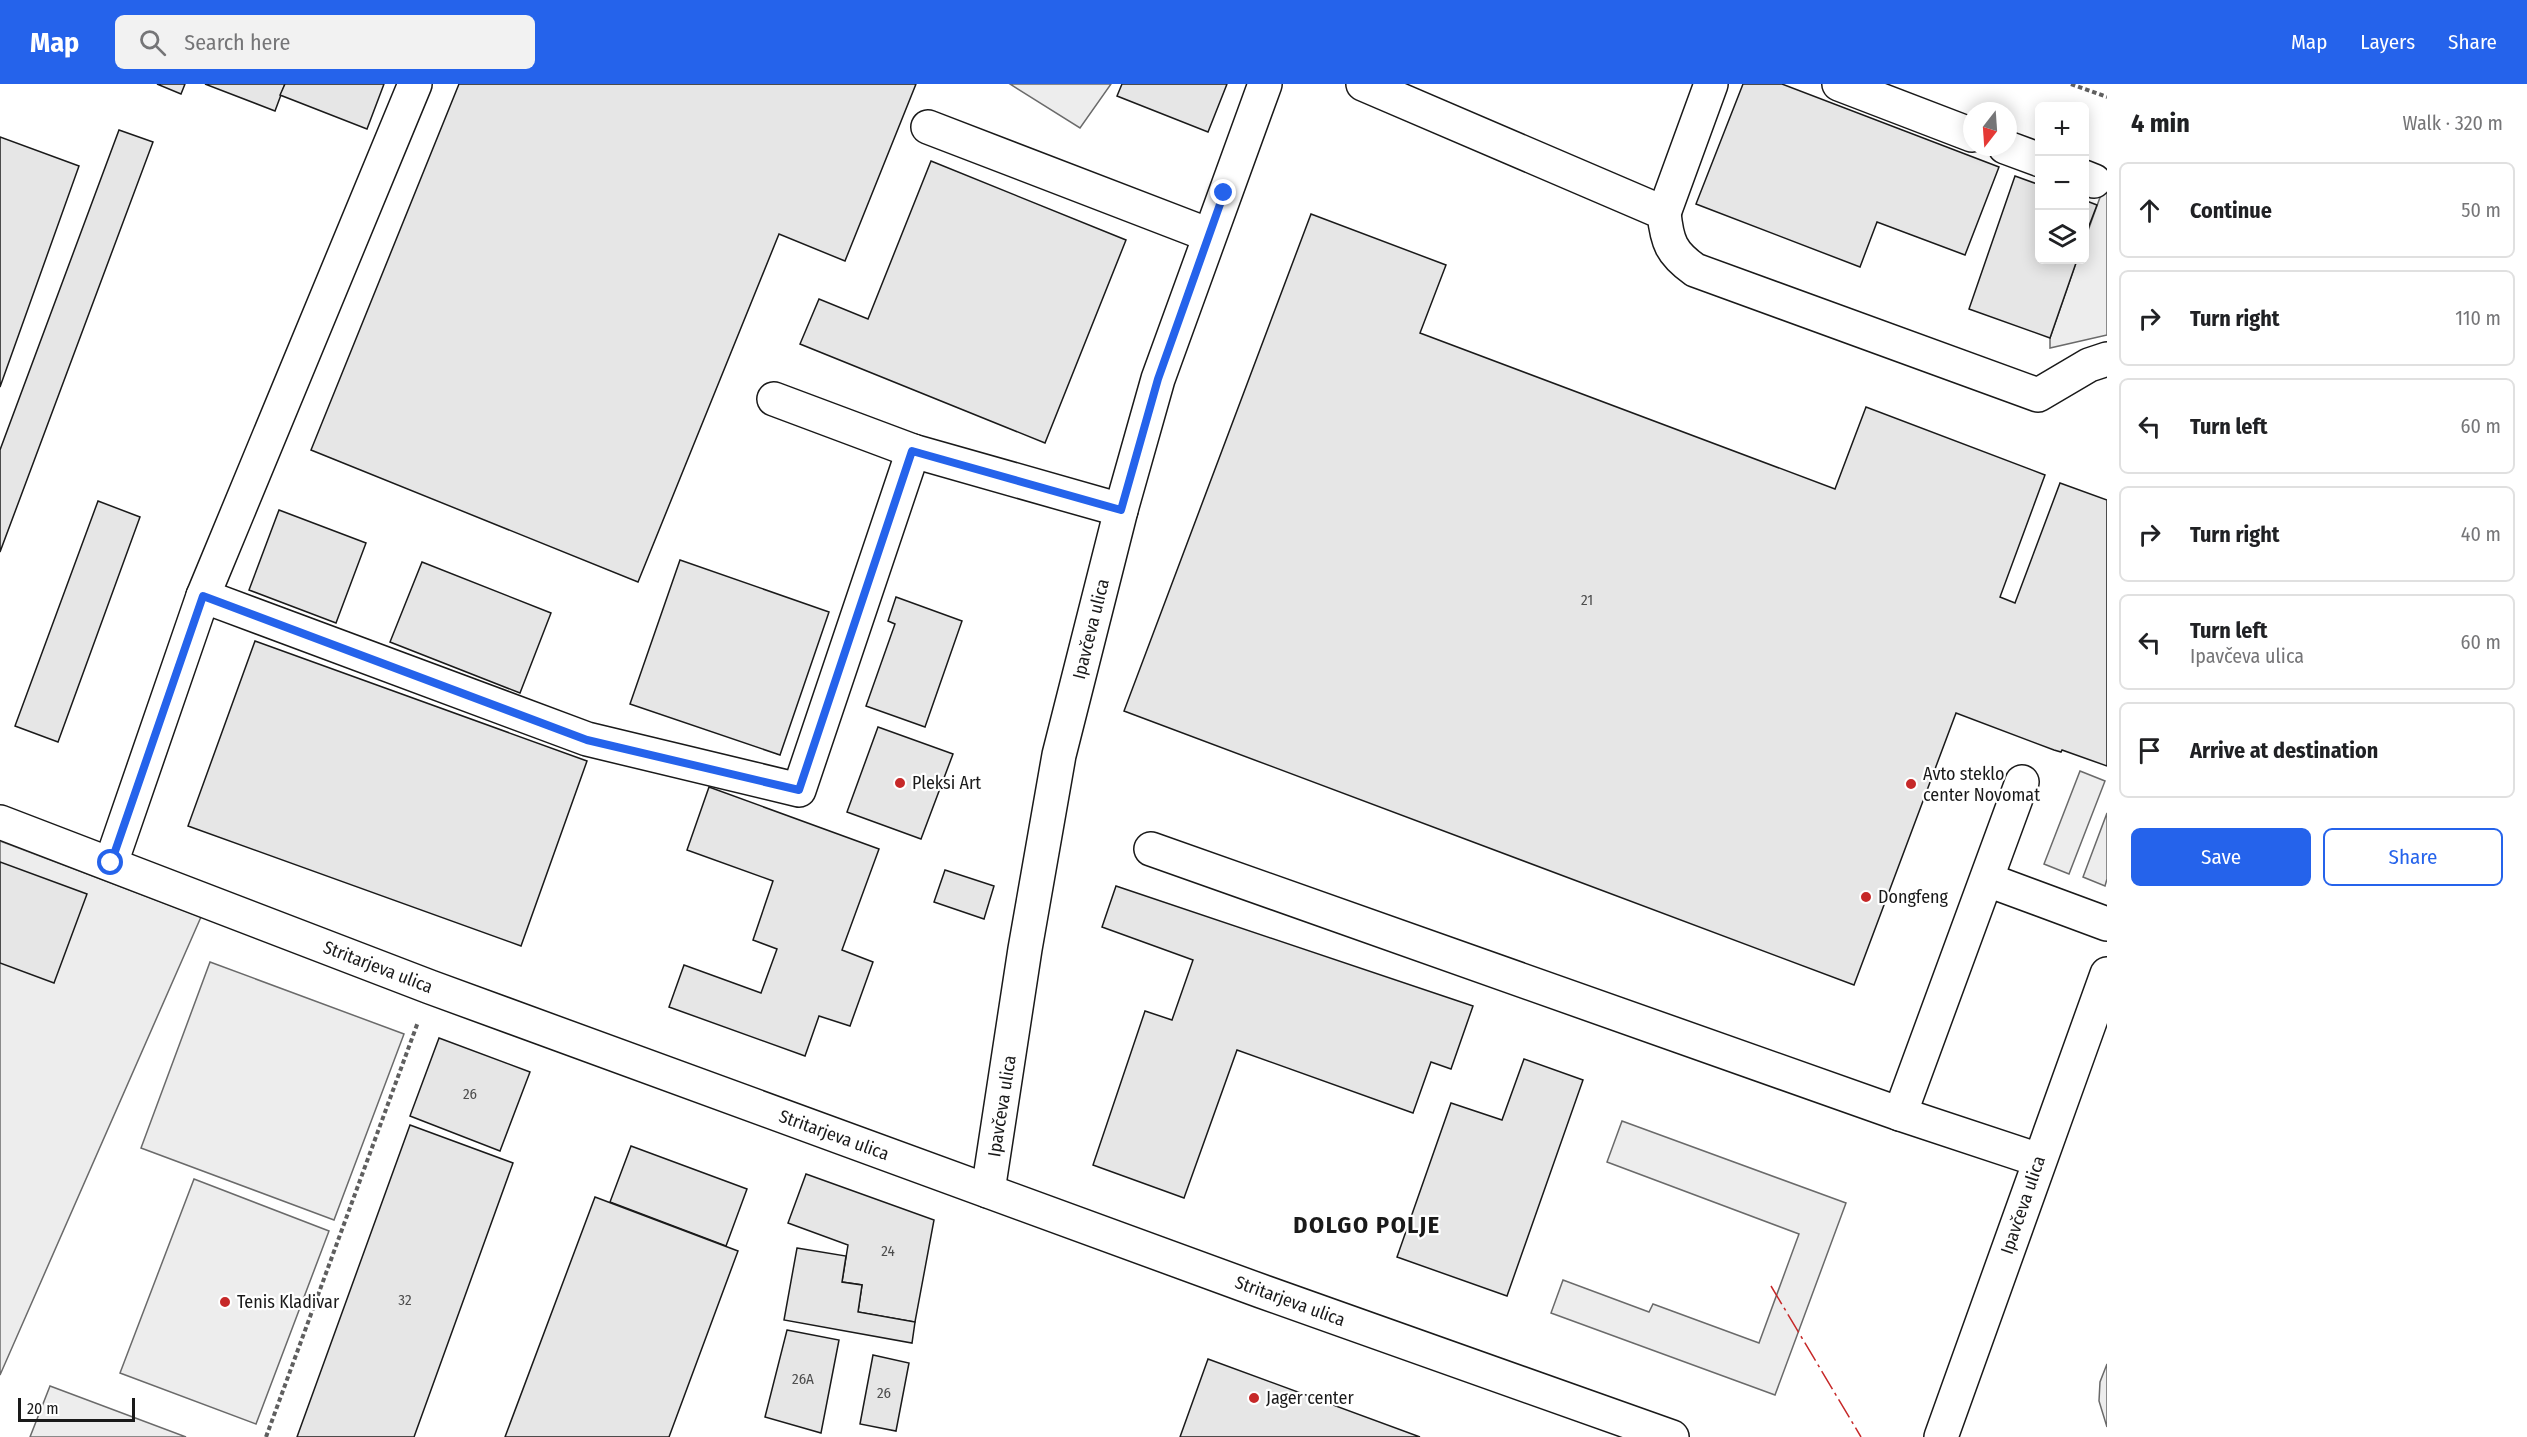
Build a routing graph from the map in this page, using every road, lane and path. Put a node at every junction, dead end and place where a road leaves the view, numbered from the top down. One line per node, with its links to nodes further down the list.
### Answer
1 (415, 84): 18 (street)
2 (1265, 84): 13 (street, Ipavčeva ulica)
3 (1363, 84): 12 (street)
4 (1711, 84): 12 (street)
5 (1839, 84): 9 (street)
6 (2071, 84): 7 (path)
7 (2107, 97)
8 (928, 127): 13 (street)
9 (1963, 132)
10 (2017, 151): 11 (street)
11 (2035, 158)
12 (1664, 213): 14 (street)
13 (1209, 235): 17 (street, Ipavčeva ulica)
14 (2107, 360)
15 (774, 399): 16 (street)
16 (912, 451): 17 (street); 18 (street)
17 (1121, 510): 29 (street, Ipavčeva ulica)
18 (203, 596): 22 (street)
19 (2022, 782): 23 (street)
20 (0, 822): 22 (street, Stritarjeva ulica)
21 (1151, 849): 27 (street)
22 (111, 863): 26 (street, Stritarjeva ulica)
23 (1988, 880): 24 (street); 27 (street)
24 (2107, 924)
25 (2107, 974): 28 (street, Ipavčeva ulica)
26 (430, 987): 29 (street, Stritarjeva ulica); 30 (path)
27 (1900, 1114): 28 (street)
28 (2039, 1160): 32 (street, Ipavčeva ulica)
29 (988, 1191): 31 (street, Stritarjeva ulica)
30 (266, 1437)
31 (1672, 1437)
32 (1941, 1437)

